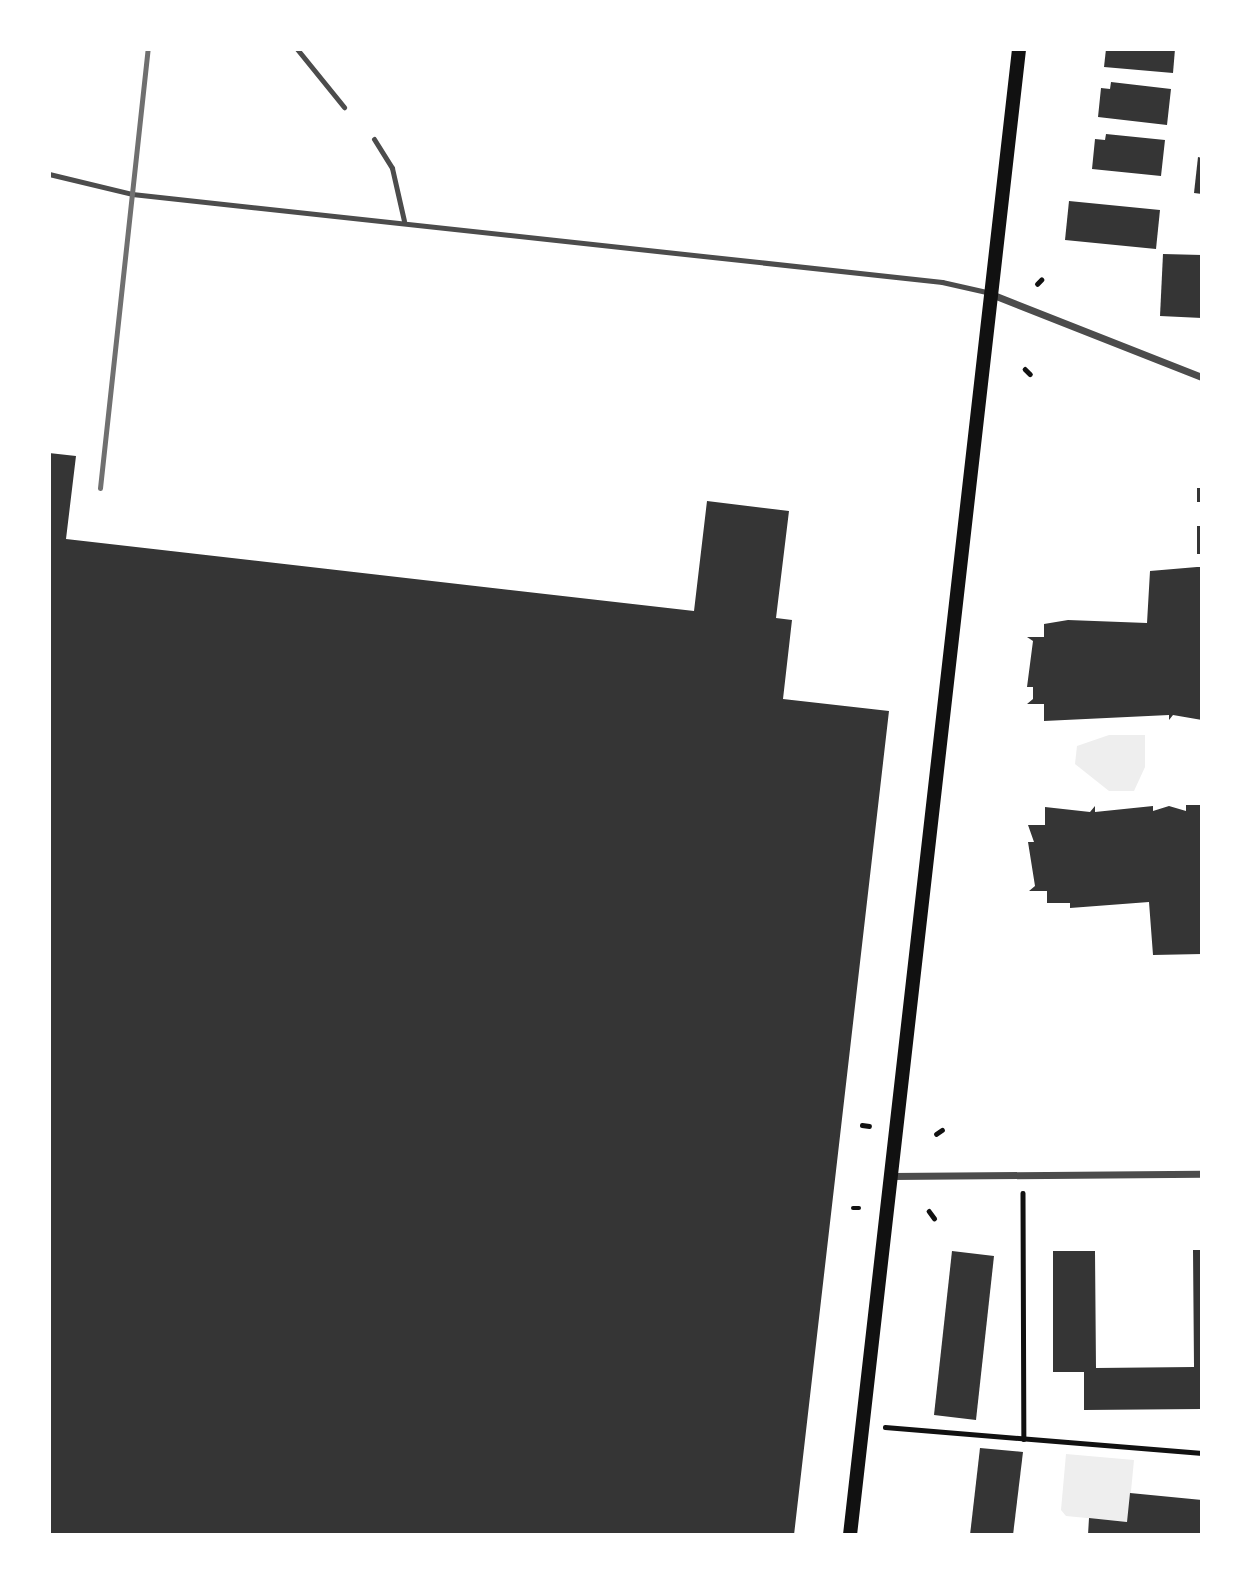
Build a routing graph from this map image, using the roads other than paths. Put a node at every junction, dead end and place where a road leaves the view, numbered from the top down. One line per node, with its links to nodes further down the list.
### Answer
1 (298, 49): 3 (lane)
2 (1019, 49): 7 (main road)
3 (344, 107)
4 (374, 139): 6 (lane)
5 (49, 174): 6 (lane)
6 (404, 221): 7 (lane)
7 (991, 293): 8 (street); 10 (main road)
8 (1202, 377)
9 (1202, 1174): 10 (street)
10 (891, 1176): 11 (main road)
11 (850, 1535)

